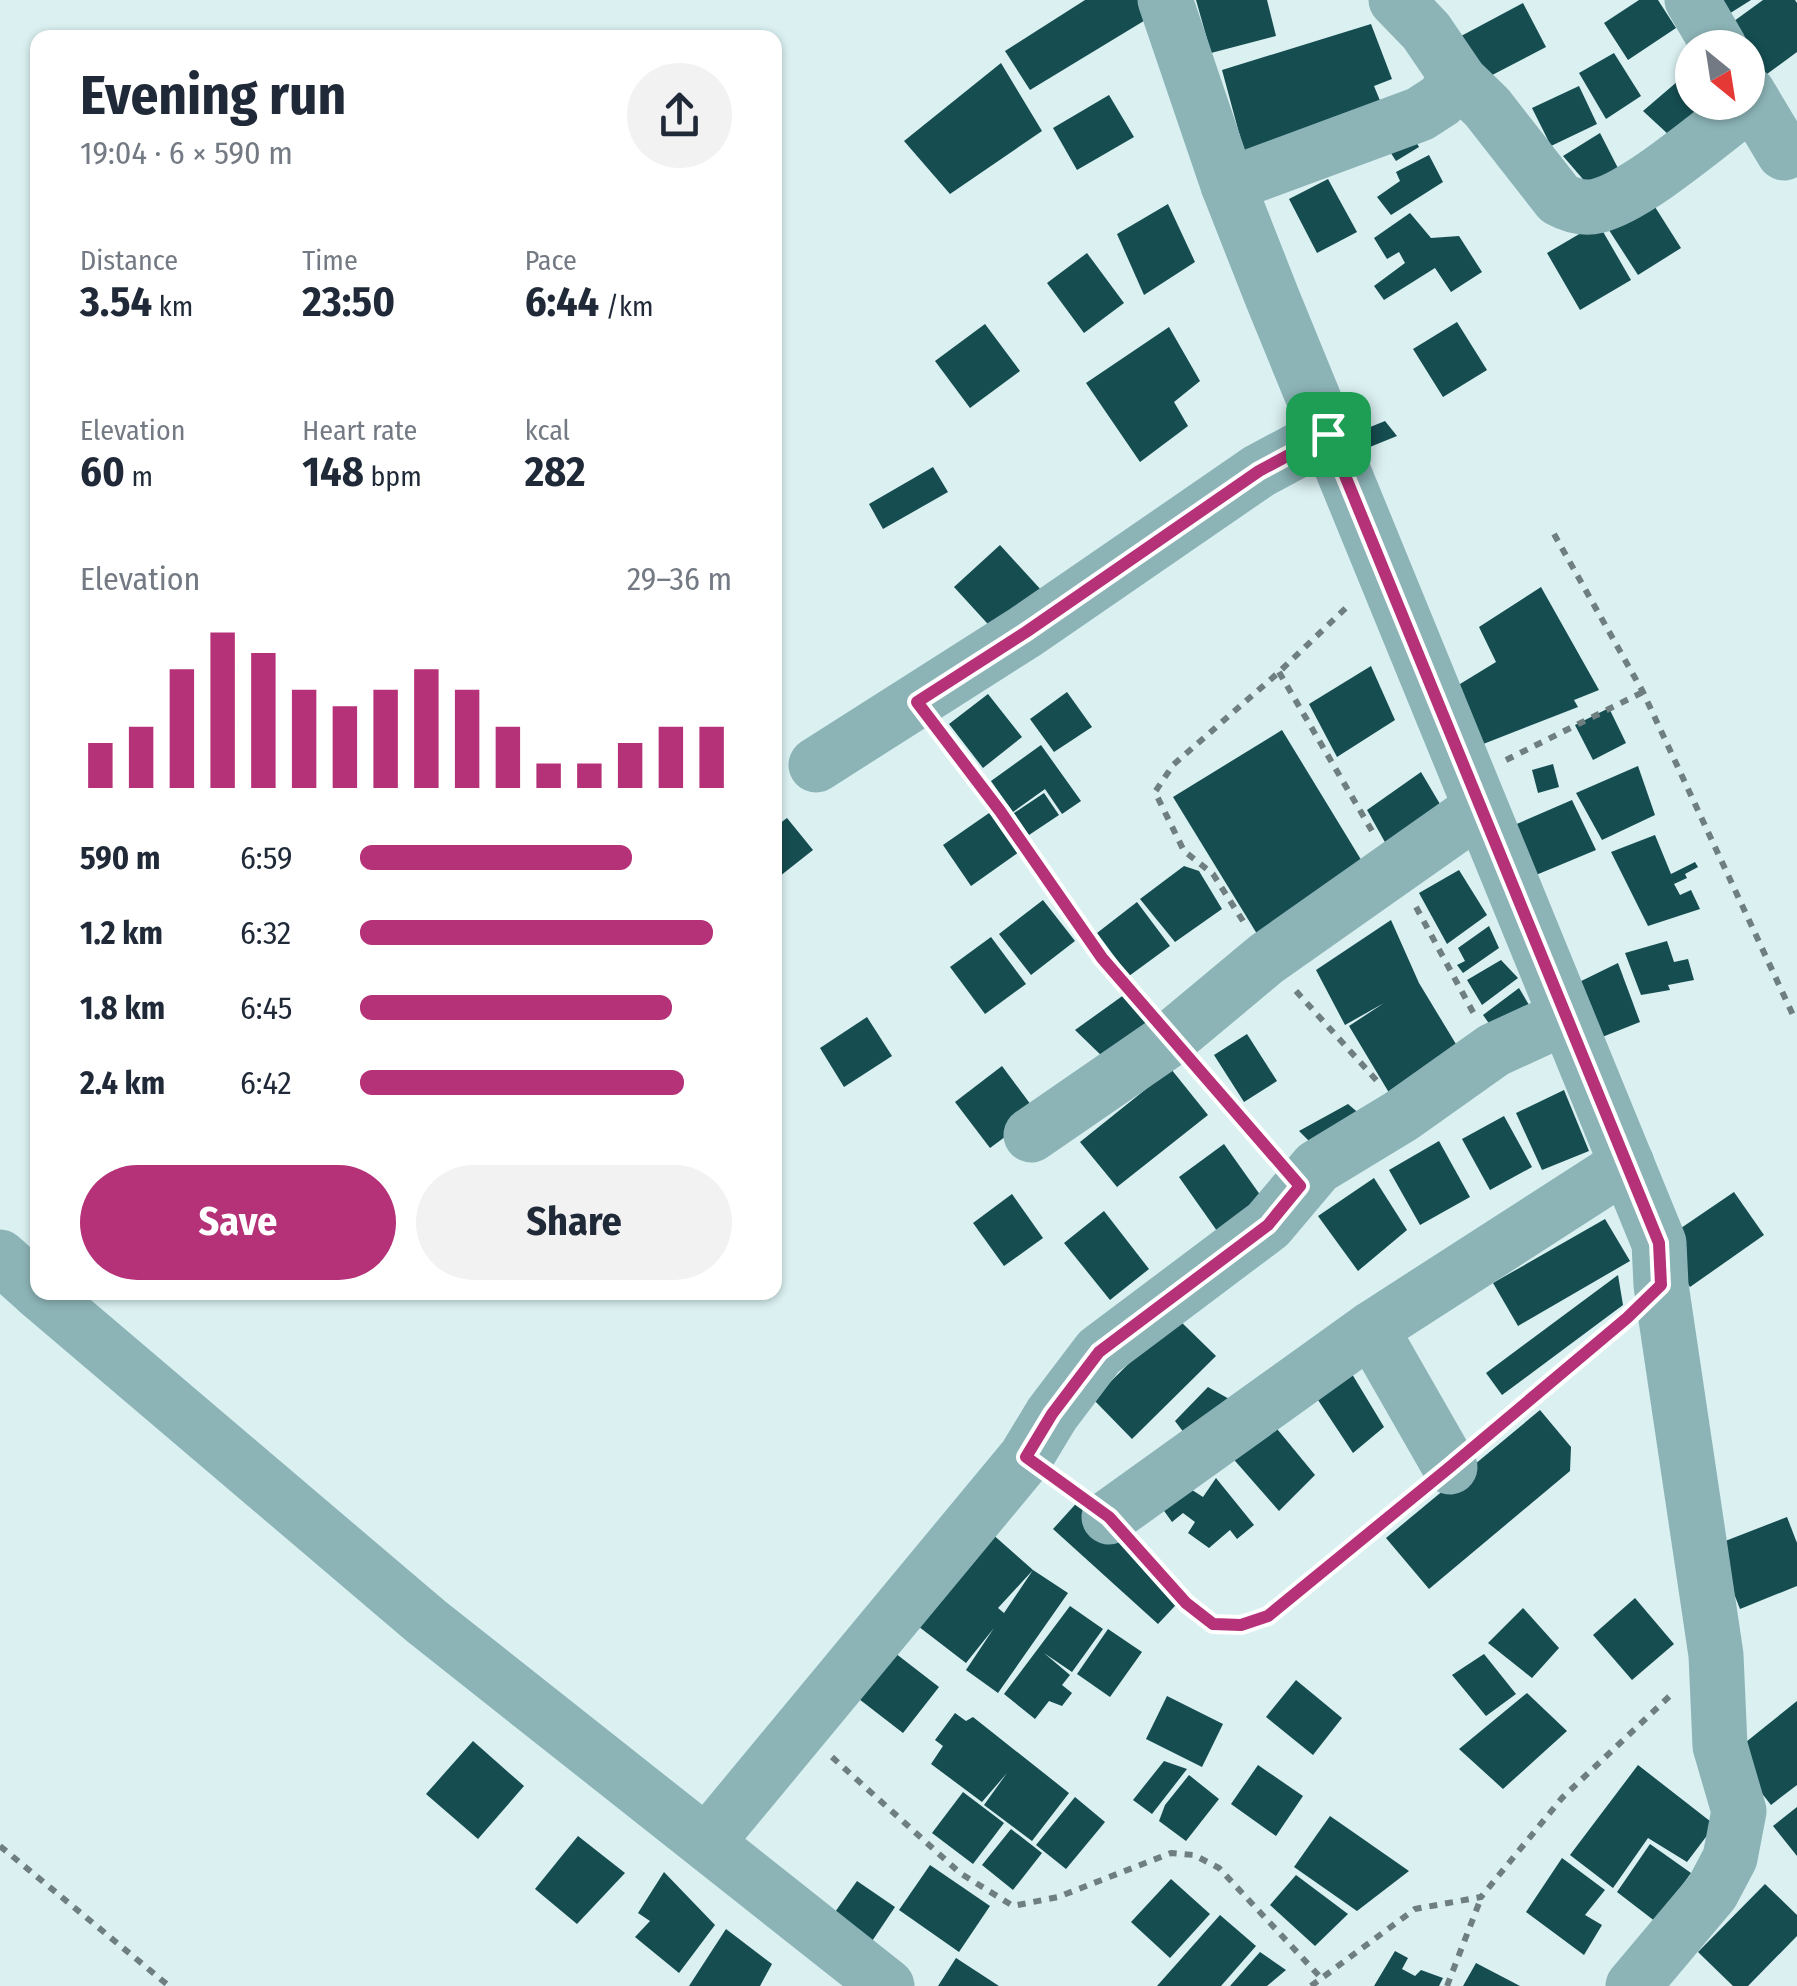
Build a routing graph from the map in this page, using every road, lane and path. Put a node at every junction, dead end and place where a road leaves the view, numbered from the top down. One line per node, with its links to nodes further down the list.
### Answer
1 (1164, 0): 9 (street)
2 (1396, 0): 5 (street)
3 (1692, 0): 4 (street)
4 (1710, 30)
5 (1460, 81): 6 (street); 9 (street)
6 (1721, 120)
7 (1764, 120): 8 (street)
8 (1784, 153)
9 (1228, 185): 10 (street)
10 (1328, 434): 12 (street); 15 (street)
11 (1554, 534): 14 (path)
12 (1382, 568): 13 (path); 17 (street)
13 (1278, 672): 18 (path); 19 (path)
14 (1644, 692): 17 (path); 20 (path)
15 (917, 702): 16 (street); 22 (path)
16 (816, 765)
17 (1472, 791): 18 (street); 21 (street)
18 (1395, 868): 19 (street); 23 (path)
19 (1266, 958): 22 (street); 24 (path)
20 (1793, 1015)
21 (1566, 1018): 23 (street); 26 (street)
22 (1170, 1040): 25 (street); 27 (path)
23 (1494, 1050): 24 (street)
24 (1401, 1116): 27 (street)
25 (1031, 1134)
26 (1627, 1164): 30 (street); 32 (street)
27 (1300, 1186): 36 (street)
28 (0, 1258): 29 (street)
29 (30, 1285)
30 (1661, 1285): 33 (path); 35 (street)
31 (47, 1300): 37 (street)
32 (1371, 1329): 33 (street); 34 (street)
33 (1450, 1467): 34 (path)
34 (1109, 1517)
35 (1716, 1655): 39 (path); 45 (street)
36 (801, 1729): 37 (street); 40 (path)
37 (707, 1842): 42 (street)
38 (0, 1846): 41 (path)
39 (1481, 1897): 40 (path); 44 (path)
40 (1322, 1979): 43 (path)
41 (170, 1986)
42 (888, 1986)
43 (1311, 1986)
44 (1447, 1986)
45 (1633, 1986)

